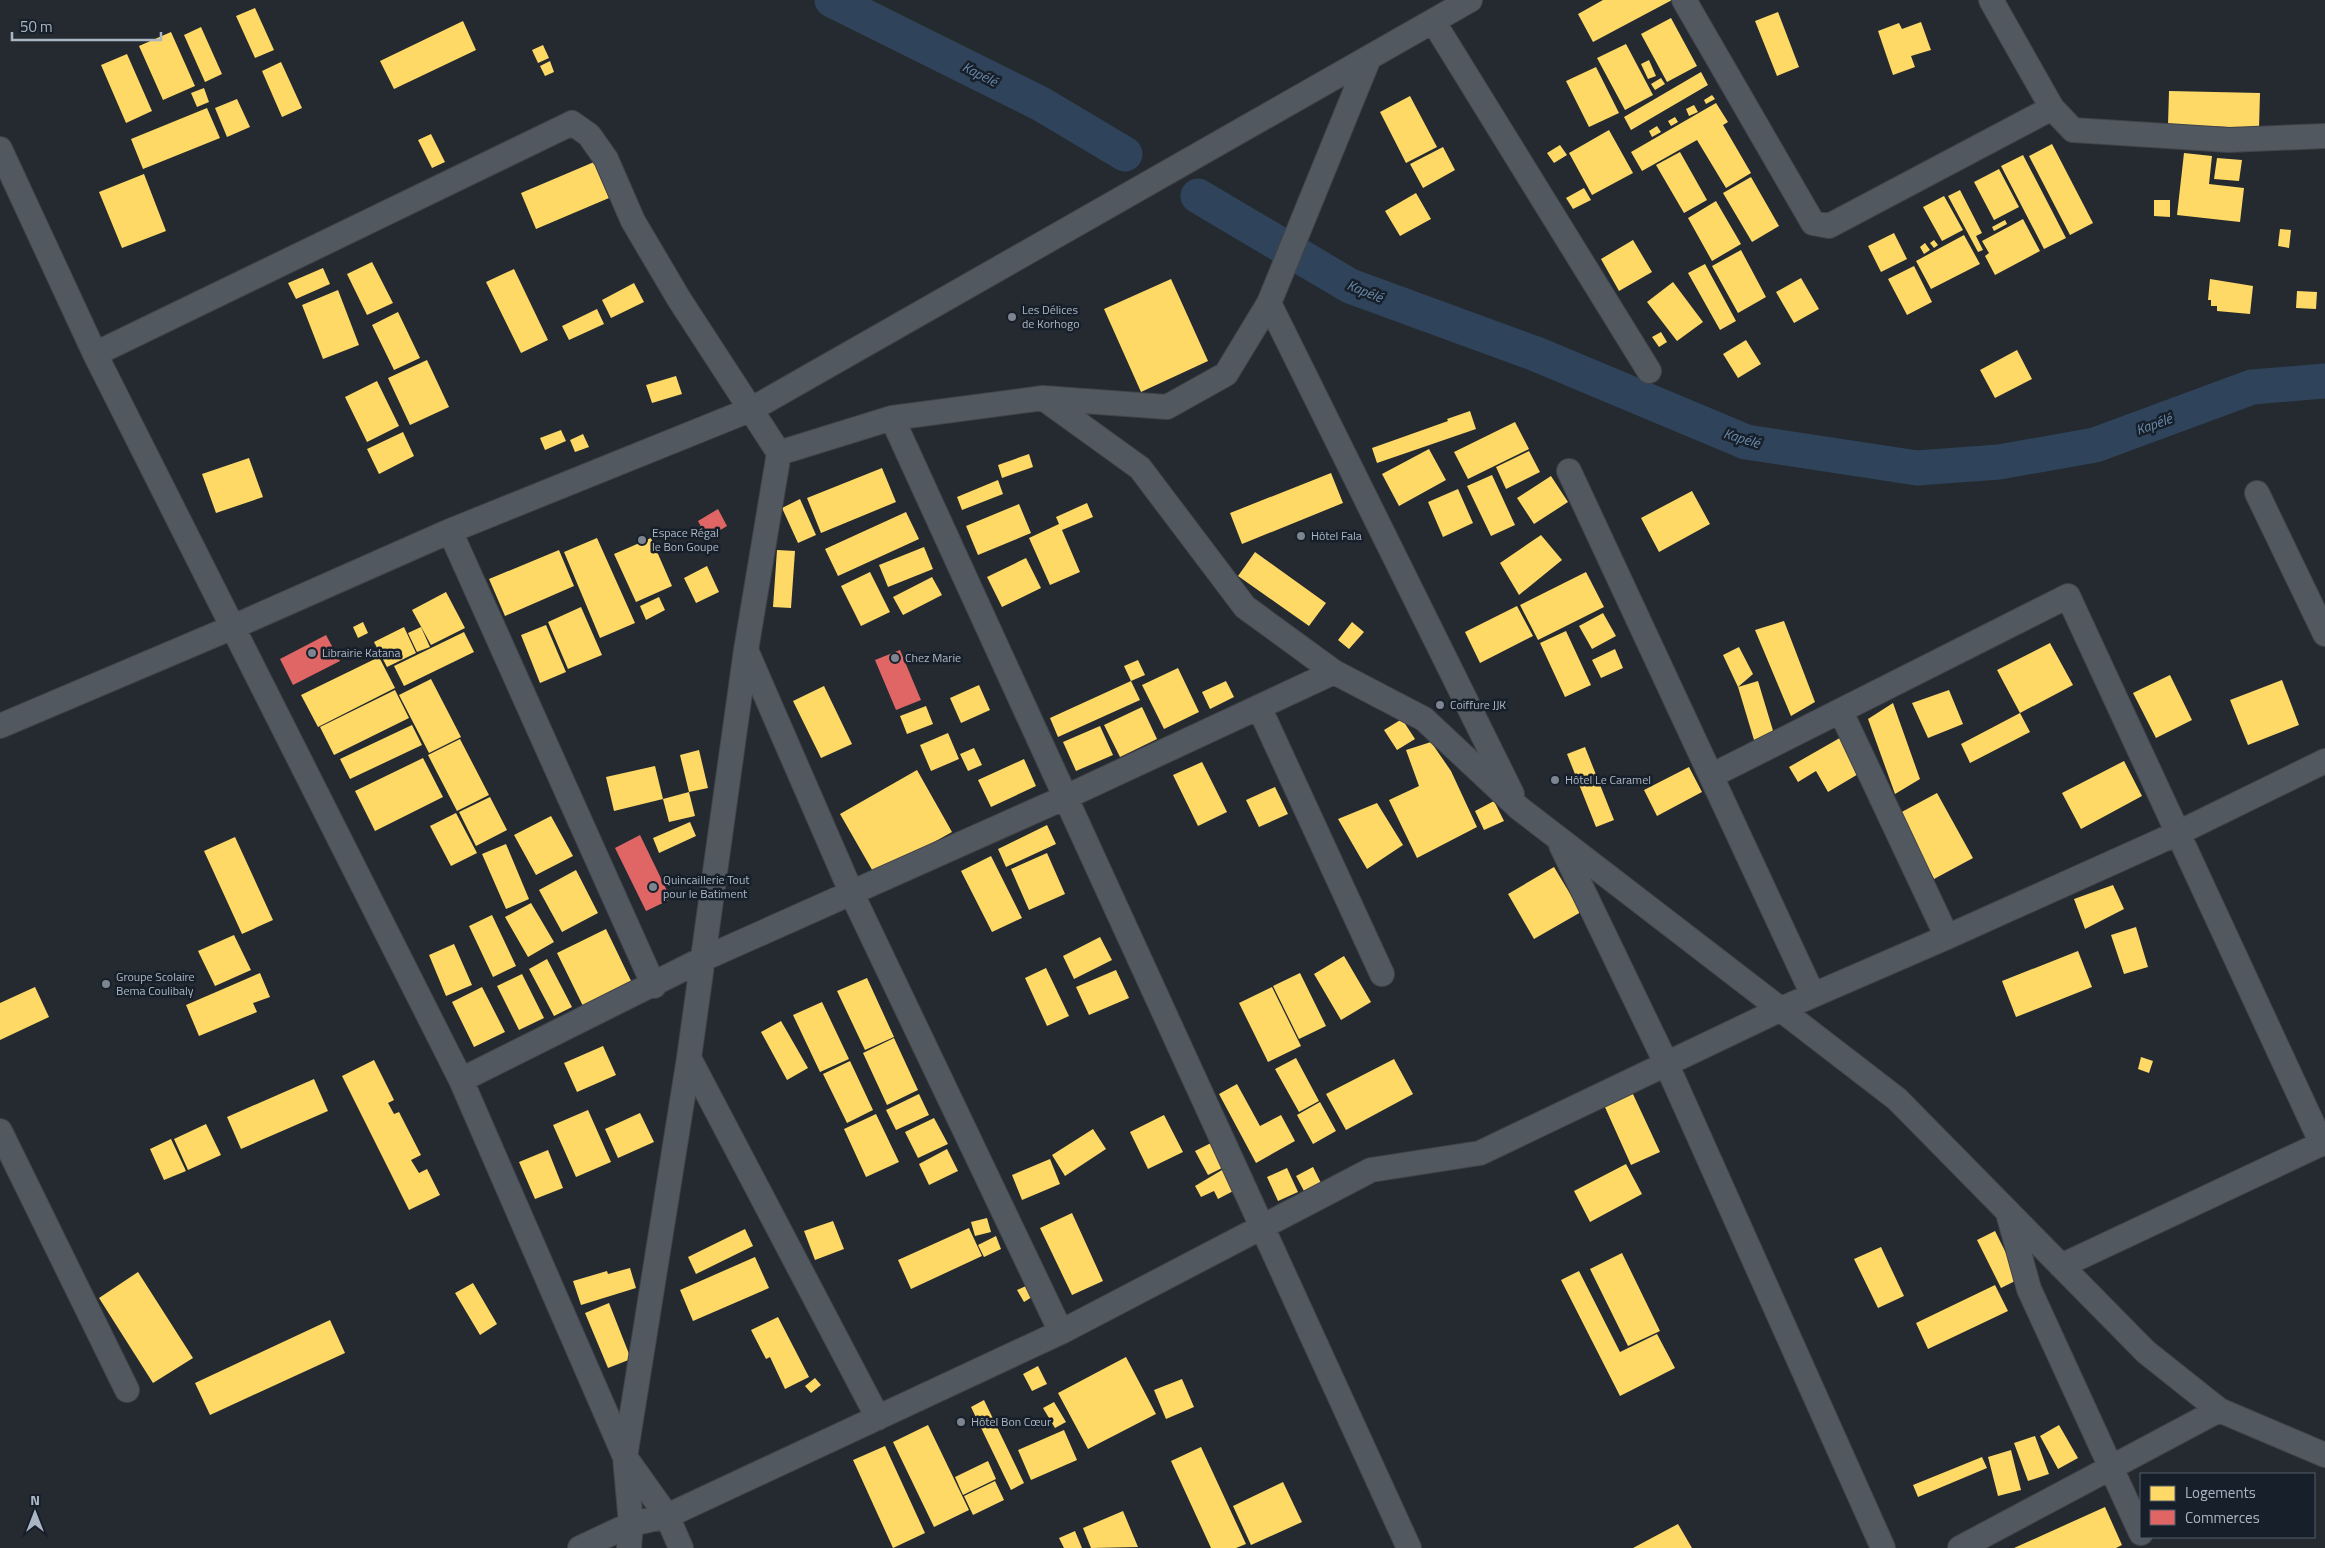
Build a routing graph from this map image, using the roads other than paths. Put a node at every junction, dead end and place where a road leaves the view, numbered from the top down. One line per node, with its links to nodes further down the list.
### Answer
1 (1470, 0): 4 (street)
2 (1684, 0): 6 (street)
3 (1991, 0): 6 (street)
4 (1434, 21): 5 (street); 11 (street)
5 (1369, 58): 9 (street); 13 (street)
6 (2052, 108): 7 (street)
7 (2325, 136)
8 (0, 149): 10 (street)
9 (1269, 303): 12 (street); 29 (street)
10 (95, 354): 13 (street); 19 (street)
11 (1649, 371)
12 (1042, 398): 14 (street); 22 (street)
13 (752, 409): 15 (street); 18 (street)
14 (892, 418): 15 (street); 28 (street)
15 (779, 452): 21 (street)
16 (1569, 471): 27 (street)
17 (2257, 493): 20 (street)
18 (450, 531): 19 (street); 36 (street)
19 (233, 627): 25 (street); 41 (street)
20 (2325, 634)
21 (746, 650): 32 (street); 34 (street)
22 (1334, 672): 23 (street); 29 (street)
23 (1258, 707): 28 (street); 35 (street)
24 (1841, 712): 27 (street); 30 (street); 33 (street)
25 (0, 726)
26 (2325, 761): 30 (street)
27 (1711, 776): 37 (street)
28 (1066, 797): 32 (street); 45 (street)
29 (1518, 808): 31 (street)
30 (2178, 833): 33 (street); 43 (street)
31 (1559, 841): 38 (street); 40 (street)
32 (852, 894): 34 (street); 47 (street)
33 (1947, 938): 37 (street)
34 (701, 960): 36 (street); 39 (street)
35 (1382, 974)
36 (654, 986): 41 (street)
37 (1813, 995): 38 (street)
38 (1779, 1010): 40 (street); 44 (street)
39 (689, 1058): 50 (street); 52 (street)
40 (1666, 1062): 45 (street); 61 (street)
41 (461, 1080): 52 (street)
42 (1, 1136): 48 (street)
43 (2324, 1143): 46 (street)
44 (2008, 1211): 46 (street); 53 (street)
45 (1264, 1227): 47 (street); 60 (street)
46 (2061, 1266): 49 (street)
47 (1061, 1332): 50 (street)
48 (127, 1390)
49 (2219, 1410): 51 (street); 53 (street)
50 (878, 1418): 54 (street)
51 (2325, 1455)
52 (624, 1457): 54 (street); 55 (street)
53 (2110, 1468): 56 (street); 62 (street)
54 (667, 1516): 55 (street); 59 (street)
55 (631, 1524): 57 (street); 58 (street)
56 (2140, 1531)
57 (580, 1548)
58 (629, 1548)
59 (681, 1548)
60 (1409, 1548)
61 (1883, 1548)
62 (1960, 1548)

